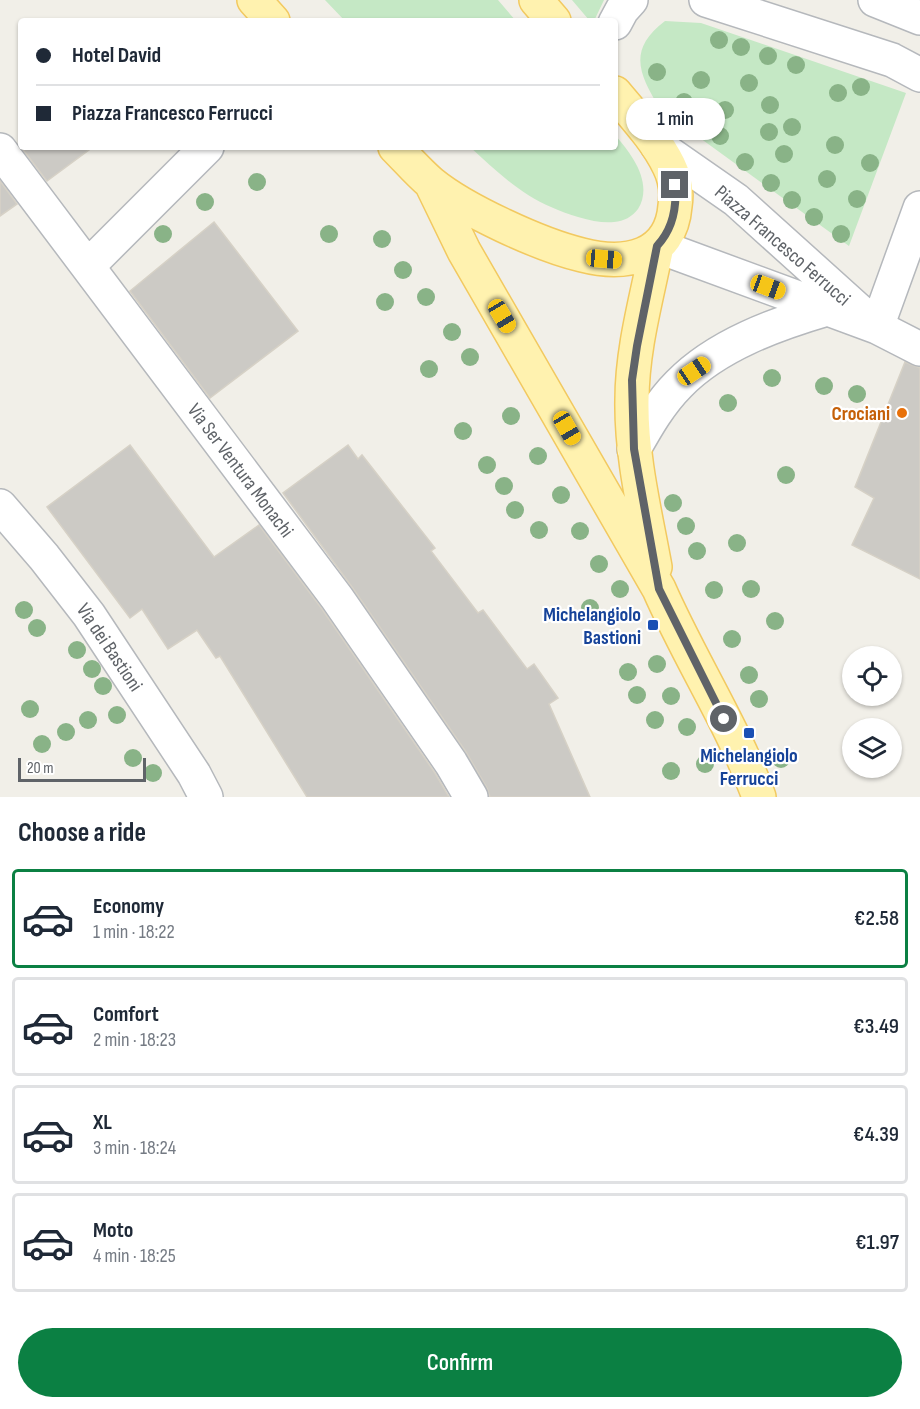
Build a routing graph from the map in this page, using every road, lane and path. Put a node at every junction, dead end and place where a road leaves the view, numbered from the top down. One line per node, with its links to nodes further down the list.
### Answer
1 (254, 0): 6 (main road)
2 (536, 0): 7 (main road)
3 (631, 0): 8 (street)
4 (706, 0): 10 (street)
5 (875, 0): 9 (street)
6 (270, 18)
7 (551, 18)
8 (618, 18)
9 (920, 18)
10 (920, 75)
11 (618, 97): 12 (main road, Piazza Francesco Ferrucci)
12 (657, 145): 18 (main road, Piazza Francesco Ferrucci); 21 (street, Piazza Francesco Ferrucci)
13 (0, 150): 19 (street, Via Ser Ventura Monachi)
14 (204, 150): 19 (street)
15 (398, 150): 16 (main road)
16 (431, 183): 18 (main road); 25 (main road)
17 (920, 208): 21 (street)
18 (657, 246): 20 (street, Piazza Francesco Ferrucci); 23 (main road, Piazza Francesco Ferrucci)
19 (88, 266): 27 (street, Via Ser Ventura Monachi)
20 (827, 309): 21 (street, Piazza Francesco Ferrucci); 23 (street)
21 (877, 327): 22 (street)
22 (920, 349)
23 (634, 449): 25 (main road, Piazza Francesco Ferrucci)
24 (0, 506): 26 (street, Via dei Bastioni)
25 (659, 589): 28 (main road)
26 (206, 797)
27 (471, 797)
28 (759, 797)

